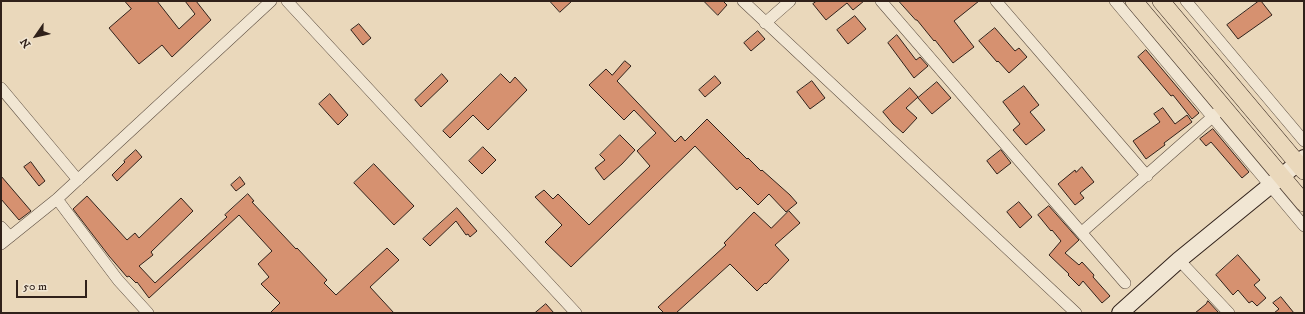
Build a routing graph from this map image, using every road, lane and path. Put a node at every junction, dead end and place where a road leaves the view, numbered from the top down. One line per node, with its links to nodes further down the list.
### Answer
1 (271, 1): 18 (street)
2 (287, 1): 29 (street)
3 (743, 1): 11 (street)
4 (790, 1): 11 (street)
5 (881, 1): 23 (street)
6 (996, 1): 16 (street)
7 (1115, 1): 13 (street)
8 (1134, 1): 13 (main road)
9 (1161, 1): 15 (main road)
10 (1186, 1): 14 (street)
11 (765, 23): 30 (street)
12 (1, 88): 18 (street)
13 (1218, 112): 16 (street); 17 (main road)
14 (1304, 141)
15 (1300, 158): 17 (street)
16 (1146, 176): 23 (street)
17 (1275, 176): 20 (main road); 21 (street); 26 (street)
18 (78, 180): 19 (street)
19 (57, 199): 24 (street); 28 (street)
20 (1304, 203)
21 (1304, 226)
22 (1, 227): 24 (street)
23 (1082, 232): 27 (street)
24 (10, 237): 25 (street)
25 (1, 244)
26 (1179, 260): 31 (street); 32 (street)
27 (1125, 283)
28 (148, 313)
29 (576, 313)
30 (1076, 313)
31 (1120, 313)
32 (1229, 313)

